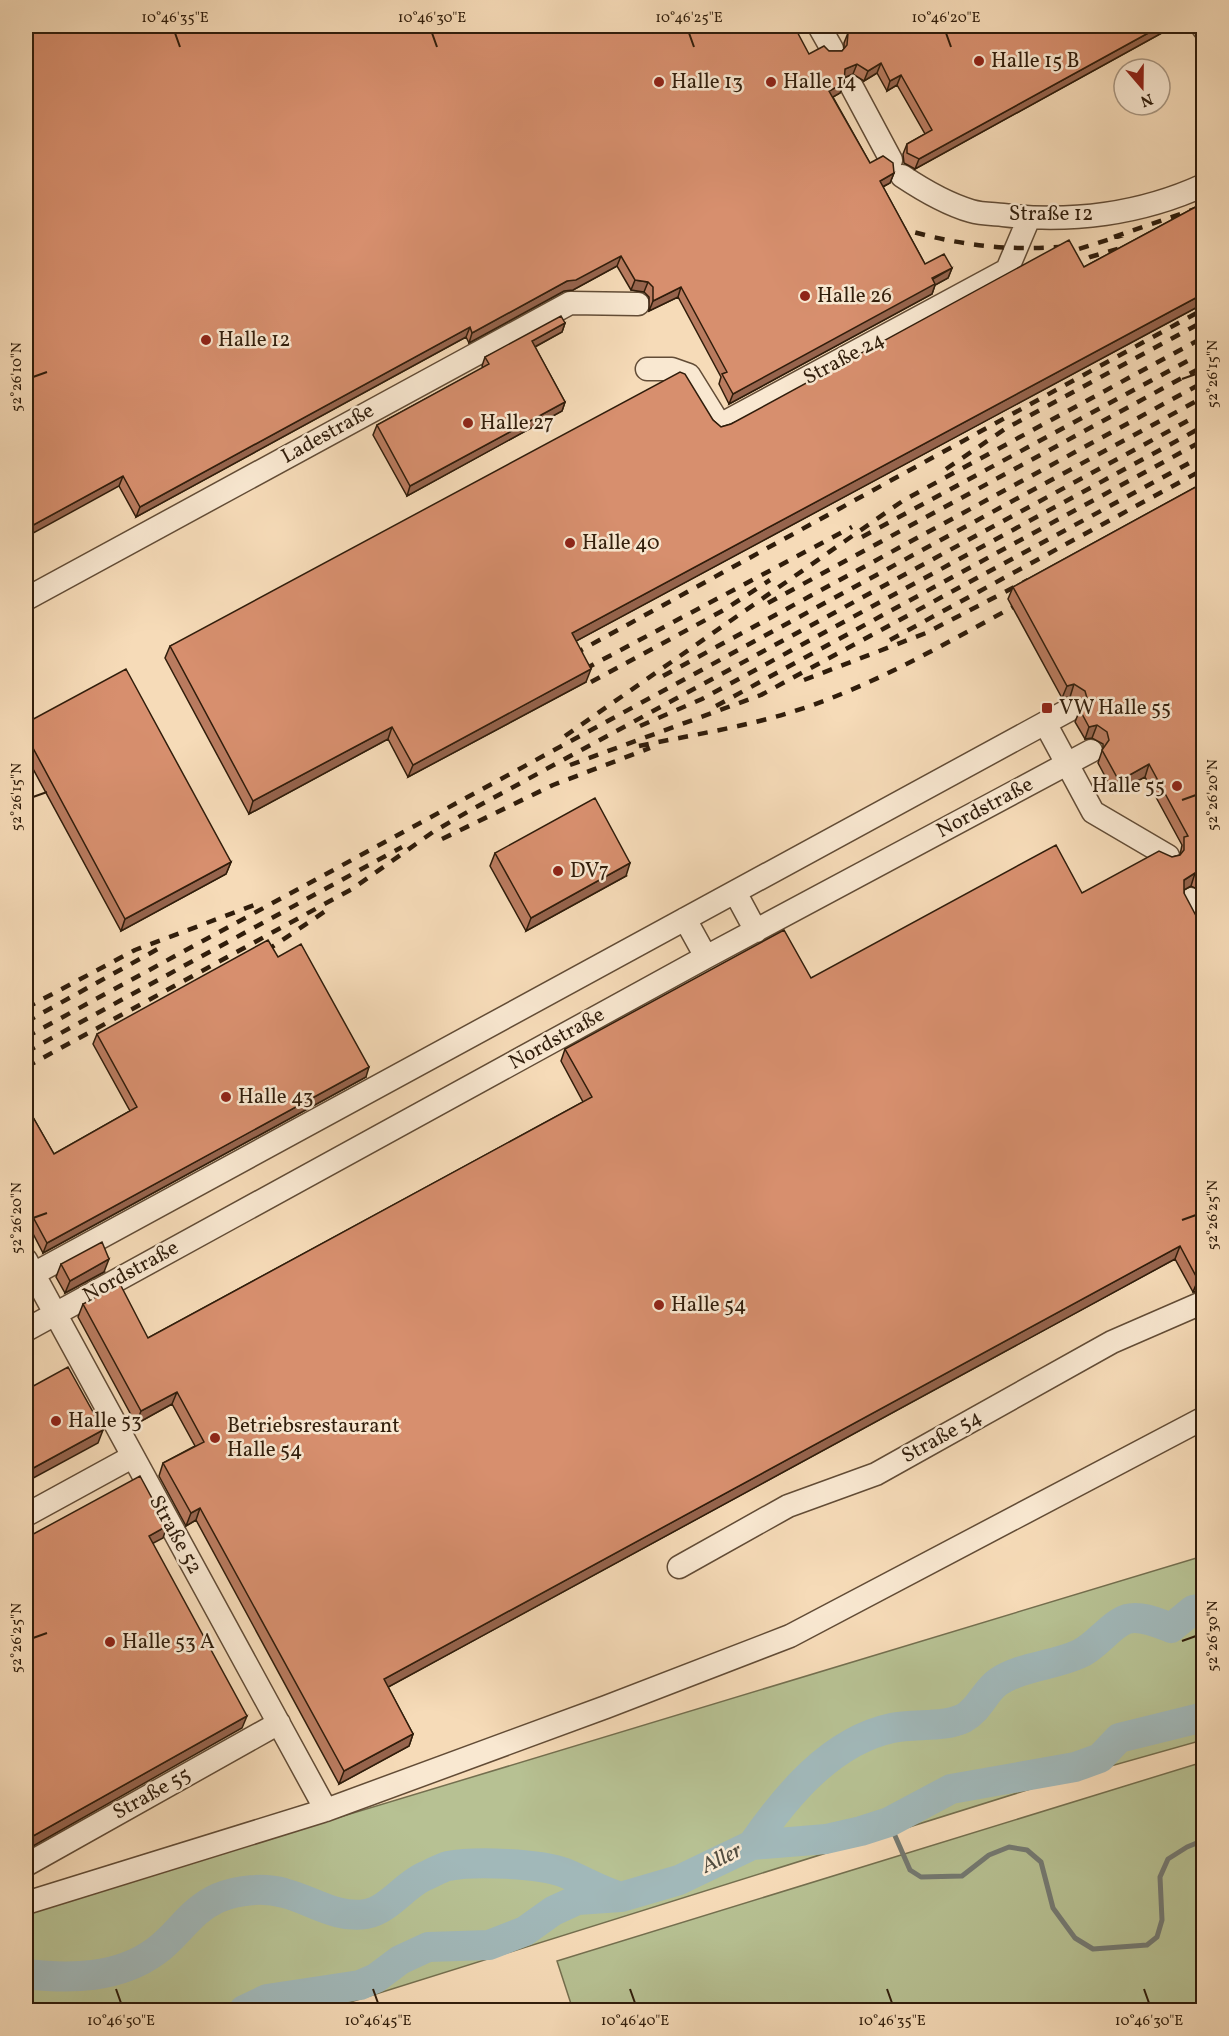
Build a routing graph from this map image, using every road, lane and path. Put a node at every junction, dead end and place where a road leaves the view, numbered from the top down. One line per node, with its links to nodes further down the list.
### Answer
1 (819, 26): 2 (street)
2 (832, 49)
3 (852, 87): 5 (street, Straße 12)
4 (1203, 185): 5 (street, Straße 12)
5 (1029, 218): 7 (street, Straße 24)
6 (638, 304): 8 (street, Ladestraße)
7 (647, 369)
8 (26, 599)
9 (1069, 710): 10 (street, Nordstraße)
10 (1045, 723): 12 (street); 14 (street, Nordstraße)
11 (1091, 751): 12 (street, Nordstraße)
12 (1067, 764): 13 (street); 18 (street, Nordstraße)
13 (1168, 856)
14 (735, 892): 16 (street, Nordstraße); 18 (street)
15 (1191, 898): 17 (street)
16 (685, 919): 19 (street); 20 (street, Nordstraße)
17 (1203, 922)
18 (756, 930): 19 (street, Nordstraße)
19 (706, 957): 22 (street, Nordstraße)
20 (28, 1270): 22 (street, Straße 52)
21 (1203, 1302): 27 (street, Straße 54)
22 (55, 1314): 23 (street, Nordstraße); 25 (street, Straße 52)
23 (26, 1330)
24 (1203, 1418): 29 (street)
25 (132, 1457): 26 (street); 28 (street, Straße 52)
26 (26, 1515)
27 (680, 1567)
28 (279, 1724): 29 (street, Straße 52); 30 (street, Straße 55)
29 (326, 1810): 31 (street)
30 (26, 1865)
31 (26, 1903)

